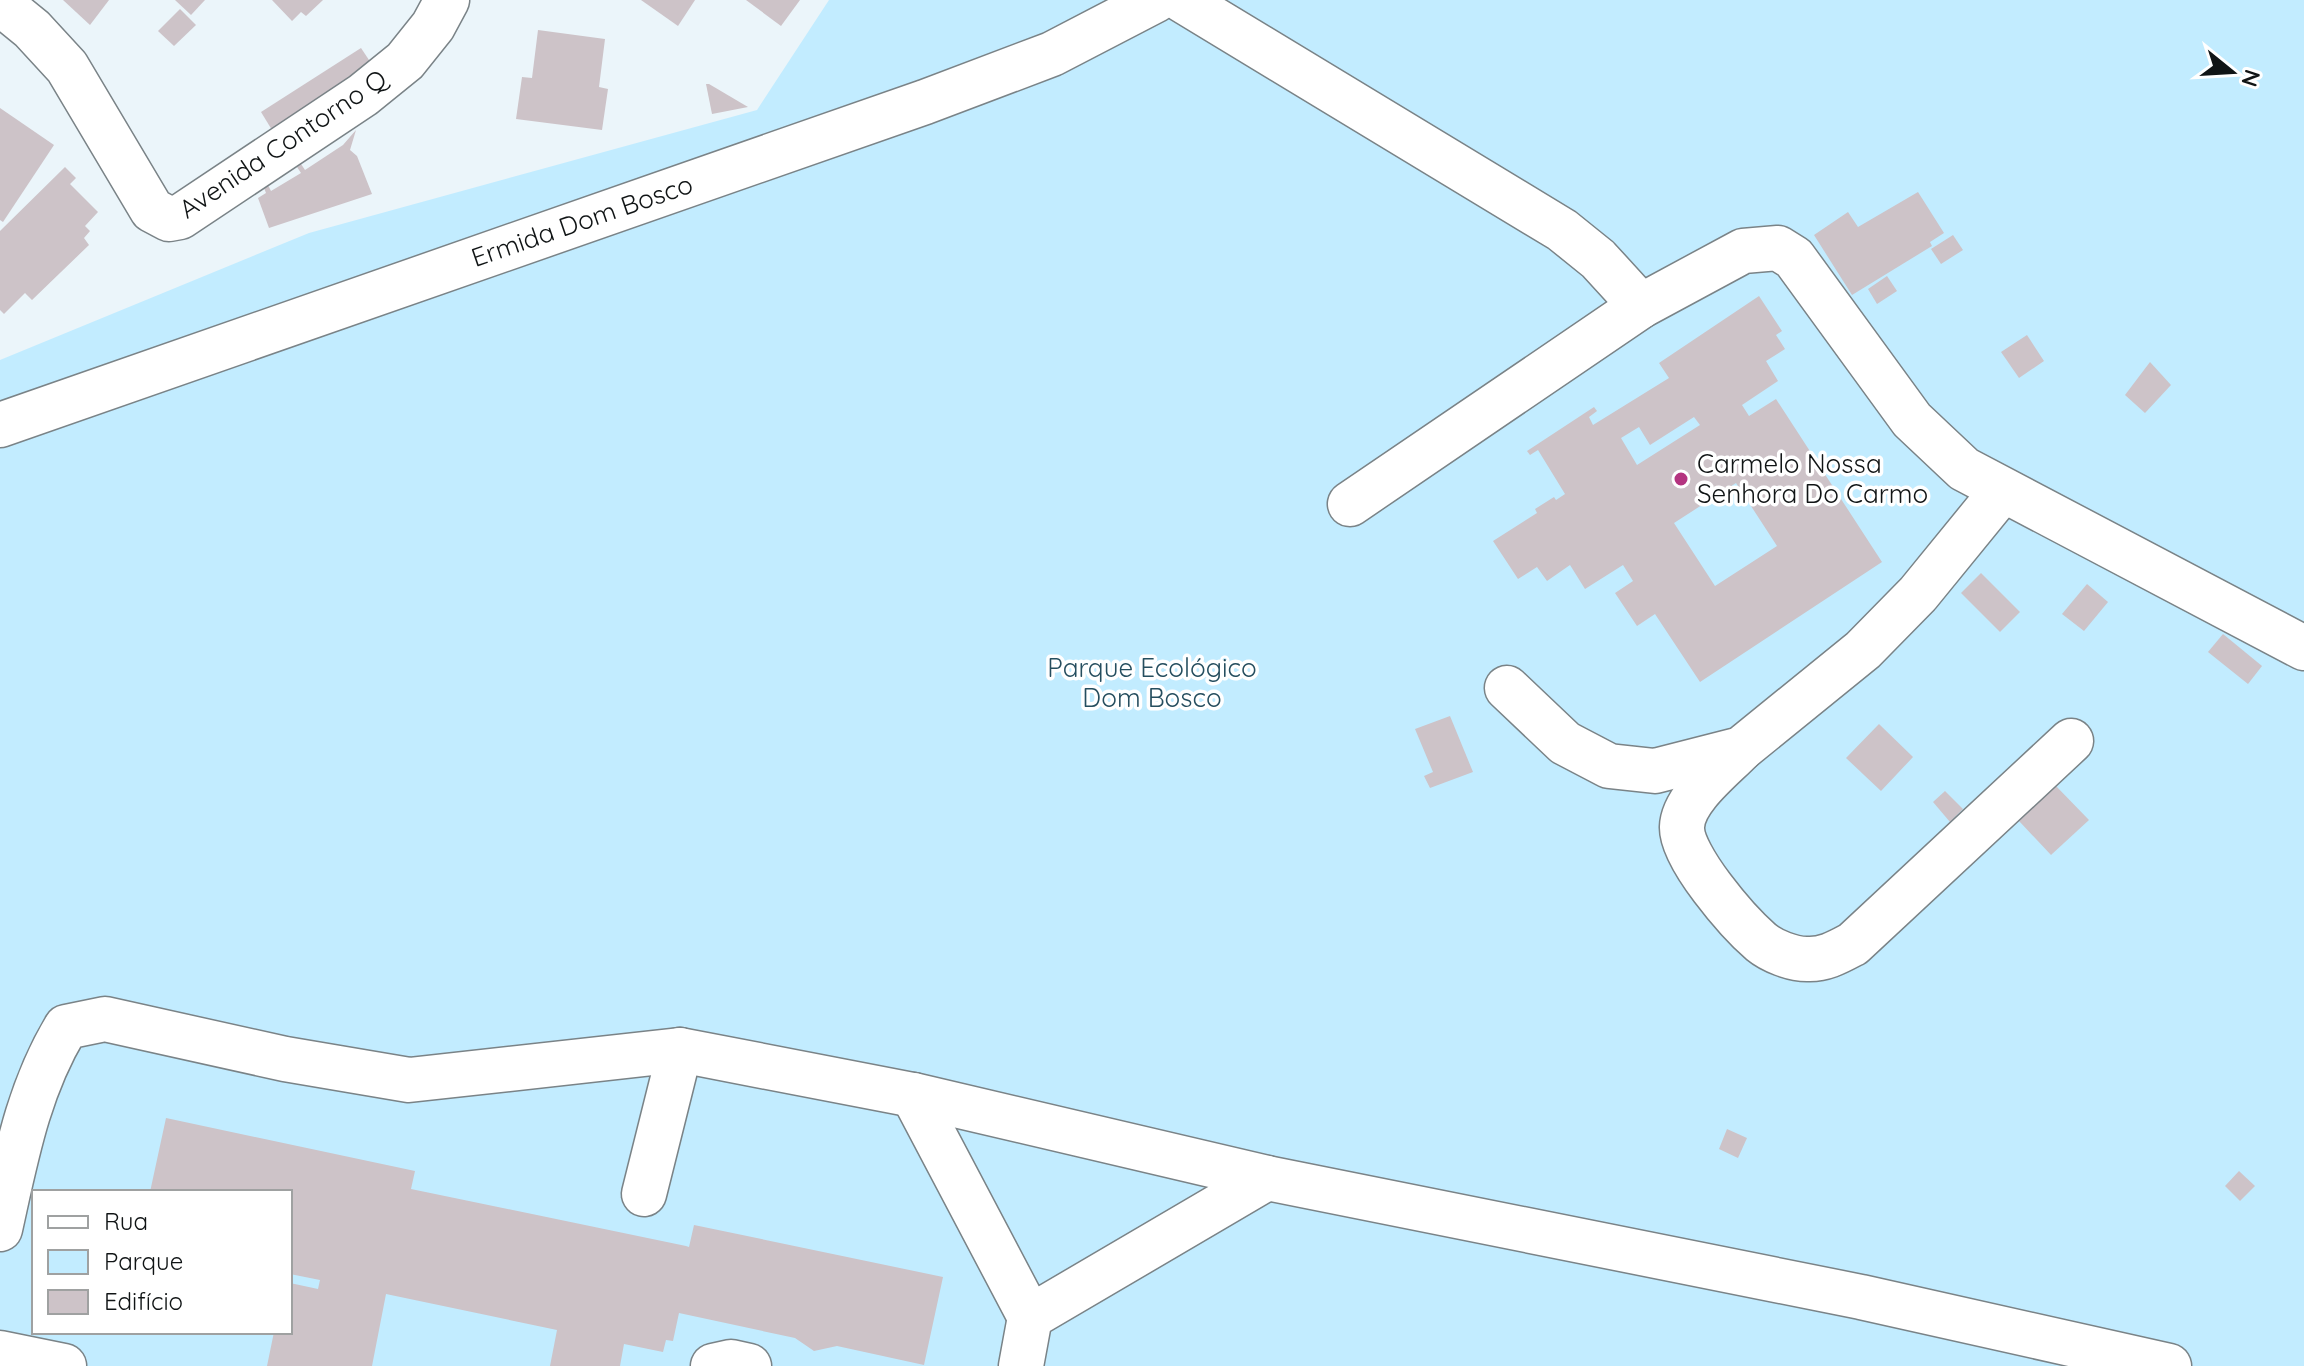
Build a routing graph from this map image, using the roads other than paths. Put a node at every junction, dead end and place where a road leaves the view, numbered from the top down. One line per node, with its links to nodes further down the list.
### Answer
1 (447, 0): 4 (street, Avenida Contorno Q)
2 (1156, 0): 6 (street, Ermida Dom Bosco)
3 (1182, 0): 5 (street)
4 (0, 3)
5 (1641, 306): 7 (street); 8 (street)
6 (0, 425)
7 (2002, 491): 9 (street); 12 (street)
8 (1350, 504)
9 (2304, 648)
10 (1507, 688): 12 (street)
11 (2071, 741): 12 (street)
12 (1741, 749)
13 (680, 1050): 14 (street); 16 (street); 17 (street)
14 (913, 1095): 15 (street); 18 (street)
15 (1267, 1178): 18 (street); 24 (street)
16 (644, 1194)
17 (0, 1229)
18 (1030, 1317): 23 (street)
19 (0, 1353): 20 (street)
20 (64, 1366)
21 (713, 1366): 22 (street)
22 (749, 1366)
23 (1021, 1366)
24 (2169, 1366)

